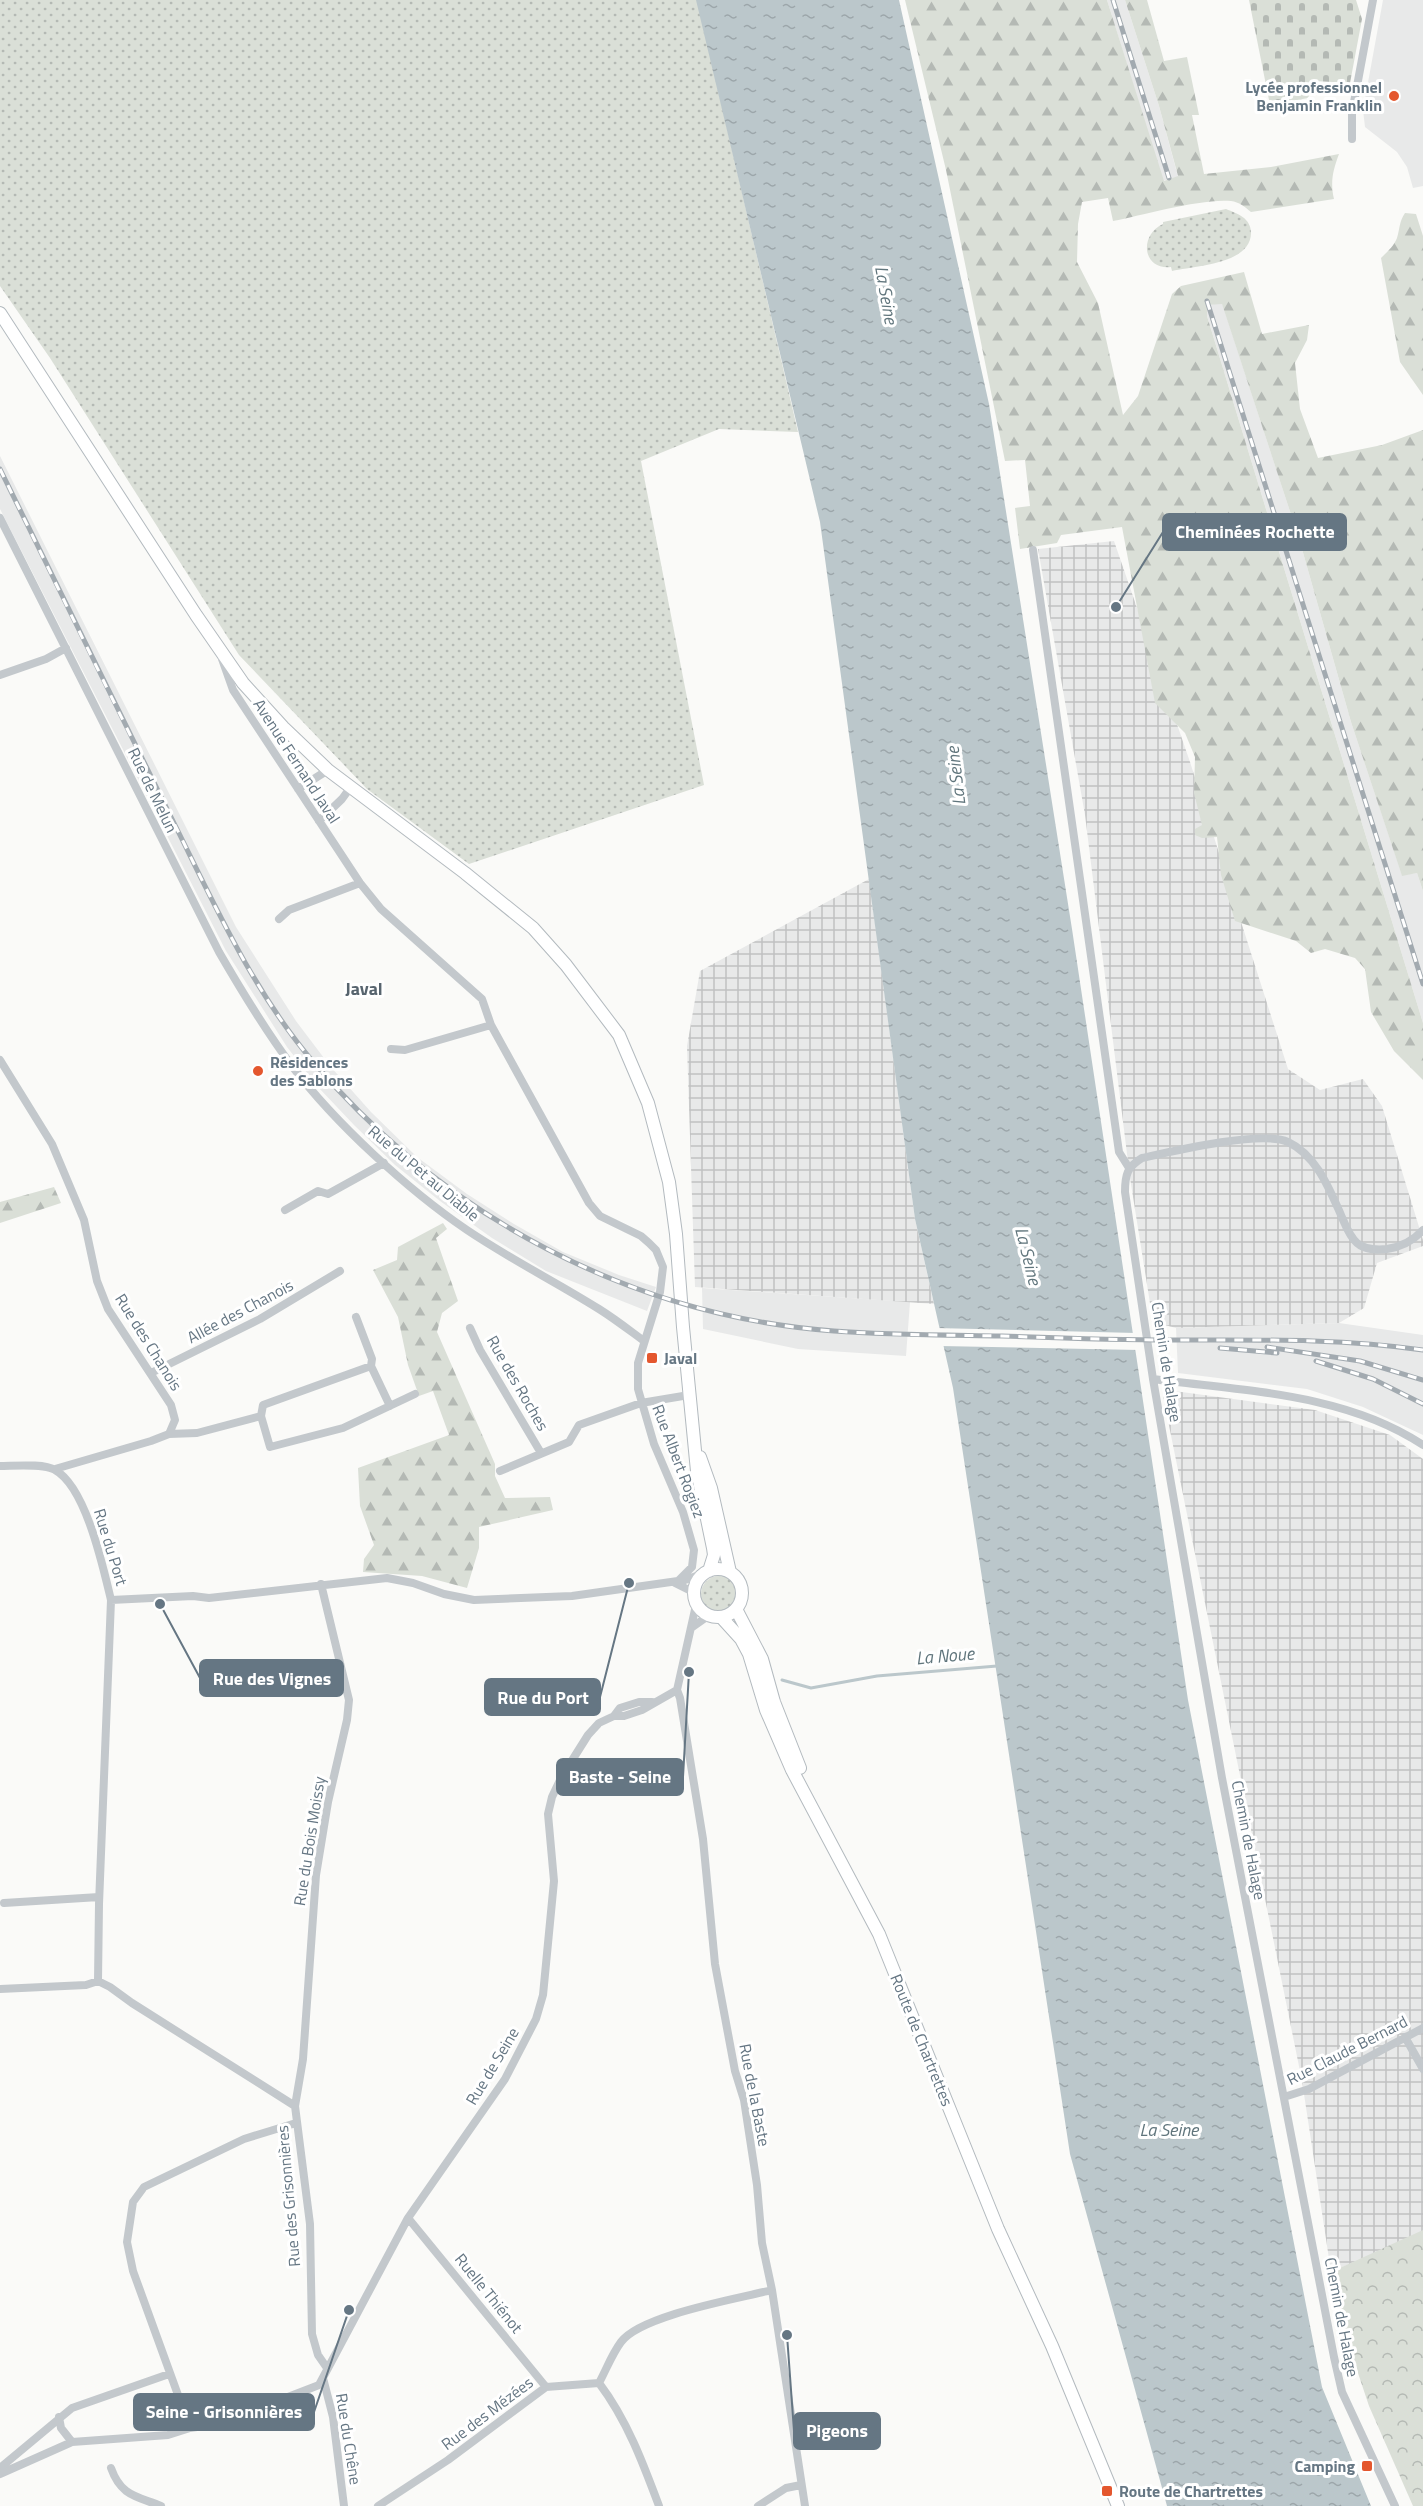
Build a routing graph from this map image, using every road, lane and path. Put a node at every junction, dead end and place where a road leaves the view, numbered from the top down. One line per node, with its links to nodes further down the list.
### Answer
1 (1373, 0): 2 (street)
2 (1352, 139)
3 (0, 314): 7 (main road)
4 (0, 518): 6 (street, Rue de Melun)
5 (1033, 550): 21 (street)
6 (66, 648): 8 (street); 19 (street, Rue de Melun)
7 (219, 650): 9 (main road); 11 (street, Avenue Fernand Javal)
8 (0, 675)
9 (328, 770): 10 (main road); 11 (street)
10 (350, 788): 12 (street); 32 (main road)
11 (298, 789): 12 (street, Avenue Fernand Javal)
12 (319, 821): 13 (street, Avenue Fernand Javal)
13 (360, 883): 14 (street); 15 (street, Avenue Fernand Javal)
14 (279, 919)
15 (491, 1024): 16 (street, Avenue Fernand Javal); 17 (street)
16 (503, 1048): 27 (street, Rue Albert Rogiez)
17 (391, 1049)
18 (0, 1060): 29 (street, Rue des Chanois)
19 (293, 1067): 20 (street, Rue du Pet au Diable)
20 (384, 1163): 22 (street); 27 (street, Rue du Pet au Diable)
21 (1129, 1167): 23 (street); 30 (street, Chemin de Halage)
22 (285, 1210)
23 (1423, 1230)
24 (340, 1271): 29 (street, Allée des Chanois)
25 (356, 1317): 28 (street)
26 (470, 1328): 39 (street, Rue des Roches)
27 (644, 1341): 33 (street, Rue Albert Rogiez)
28 (370, 1366): 34 (street); 35 (street)
29 (151, 1373): 36 (street, Rue des Chanois)
30 (1153, 1379): 38 (street); 61 (street, Chemin de Halage)
31 (415, 1394): 34 (street)
32 (689, 1395): 33 (street, Rue des Roches); 37 (main road)
33 (641, 1403): 39 (street, Rue des Roches); 45 (street, Rue Albert Rogiez)
34 (390, 1406): 35 (street)
35 (261, 1416): 36 (street)
36 (169, 1434): 41 (street)
37 (695, 1444): 43 (main road); 44 (main road)
38 (1423, 1445)
39 (541, 1454): 42 (street, Rue des Roches)
40 (0, 1466): 41 (street)
41 (55, 1469): 48 (street, Rue du Port)
42 (500, 1472)
43 (706, 1572): 44 (main road); 45 (street, Rue du Port); 47 (main road)
44 (730, 1572): 49 (main road)
45 (675, 1582): 46 (street, Rue du Port); 47 (street)
46 (321, 1584): 48 (street, Rue du Port); 62 (street, Rue du Bois Moissy)
47 (695, 1598): 50 (main road); 51 (street)
48 (111, 1600): 54 (street)
49 (736, 1610): 50 (main road); 53 (main road, Route de Chartrettes)
50 (715, 1617): 51 (street); 53 (main road, Route de Chartrettes)
51 (691, 1628): 52 (street)
52 (677, 1690): 64 (street, Rue de Seine); 65 (street, Rue de la Baste)
53 (831, 1841): 84 (main road, Route de Chartrettes)
54 (99, 1897): 55 (street); 56 (street)
55 (4, 1903)
56 (98, 1981): 57 (street); 62 (street, Rue des Grisonnières)
57 (0, 1989)
58 (1423, 2028): 59 (street, Rue Claude Bernard)
59 (1406, 2037): 60 (street); 61 (street, Rue Claude Bernard)
60 (1423, 2069)
61 (1284, 2097): 85 (street, Chemin de Halage)
62 (295, 2106): 63 (street, Rue des Grisonnières)
63 (296, 2123): 66 (street, Rue des Grisonnières); 67 (street)
64 (408, 2218): 66 (street, Rue de Seine); 70 (street, Ruelle Thiénot)
65 (772, 2290): 69 (street); 77 (street, Rue de la Baste)
66 (327, 2368): 68 (street, Rue de Seine)
67 (170, 2374): 71 (street); 72 (street)
68 (323, 2378): 72 (street); 79 (street, Rue du Chêne)
69 (599, 2383): 70 (street, Rue des Mézées); 81 (street)
70 (546, 2387): 80 (street, Rue des Mézées)
71 (59, 2417): 73 (street); 74 (street)
72 (190, 2428): 73 (street)
73 (72, 2442): 76 (street)
74 (0, 2468)
75 (111, 2468): 78 (street)
76 (0, 2474)
77 (801, 2485): 82 (street); 83 (street, Rue de la Baste)
78 (161, 2506)
79 (344, 2506)
80 (378, 2506)
81 (659, 2506)
82 (758, 2506)
83 (804, 2506)
84 (1118, 2506)
85 (1395, 2506)

